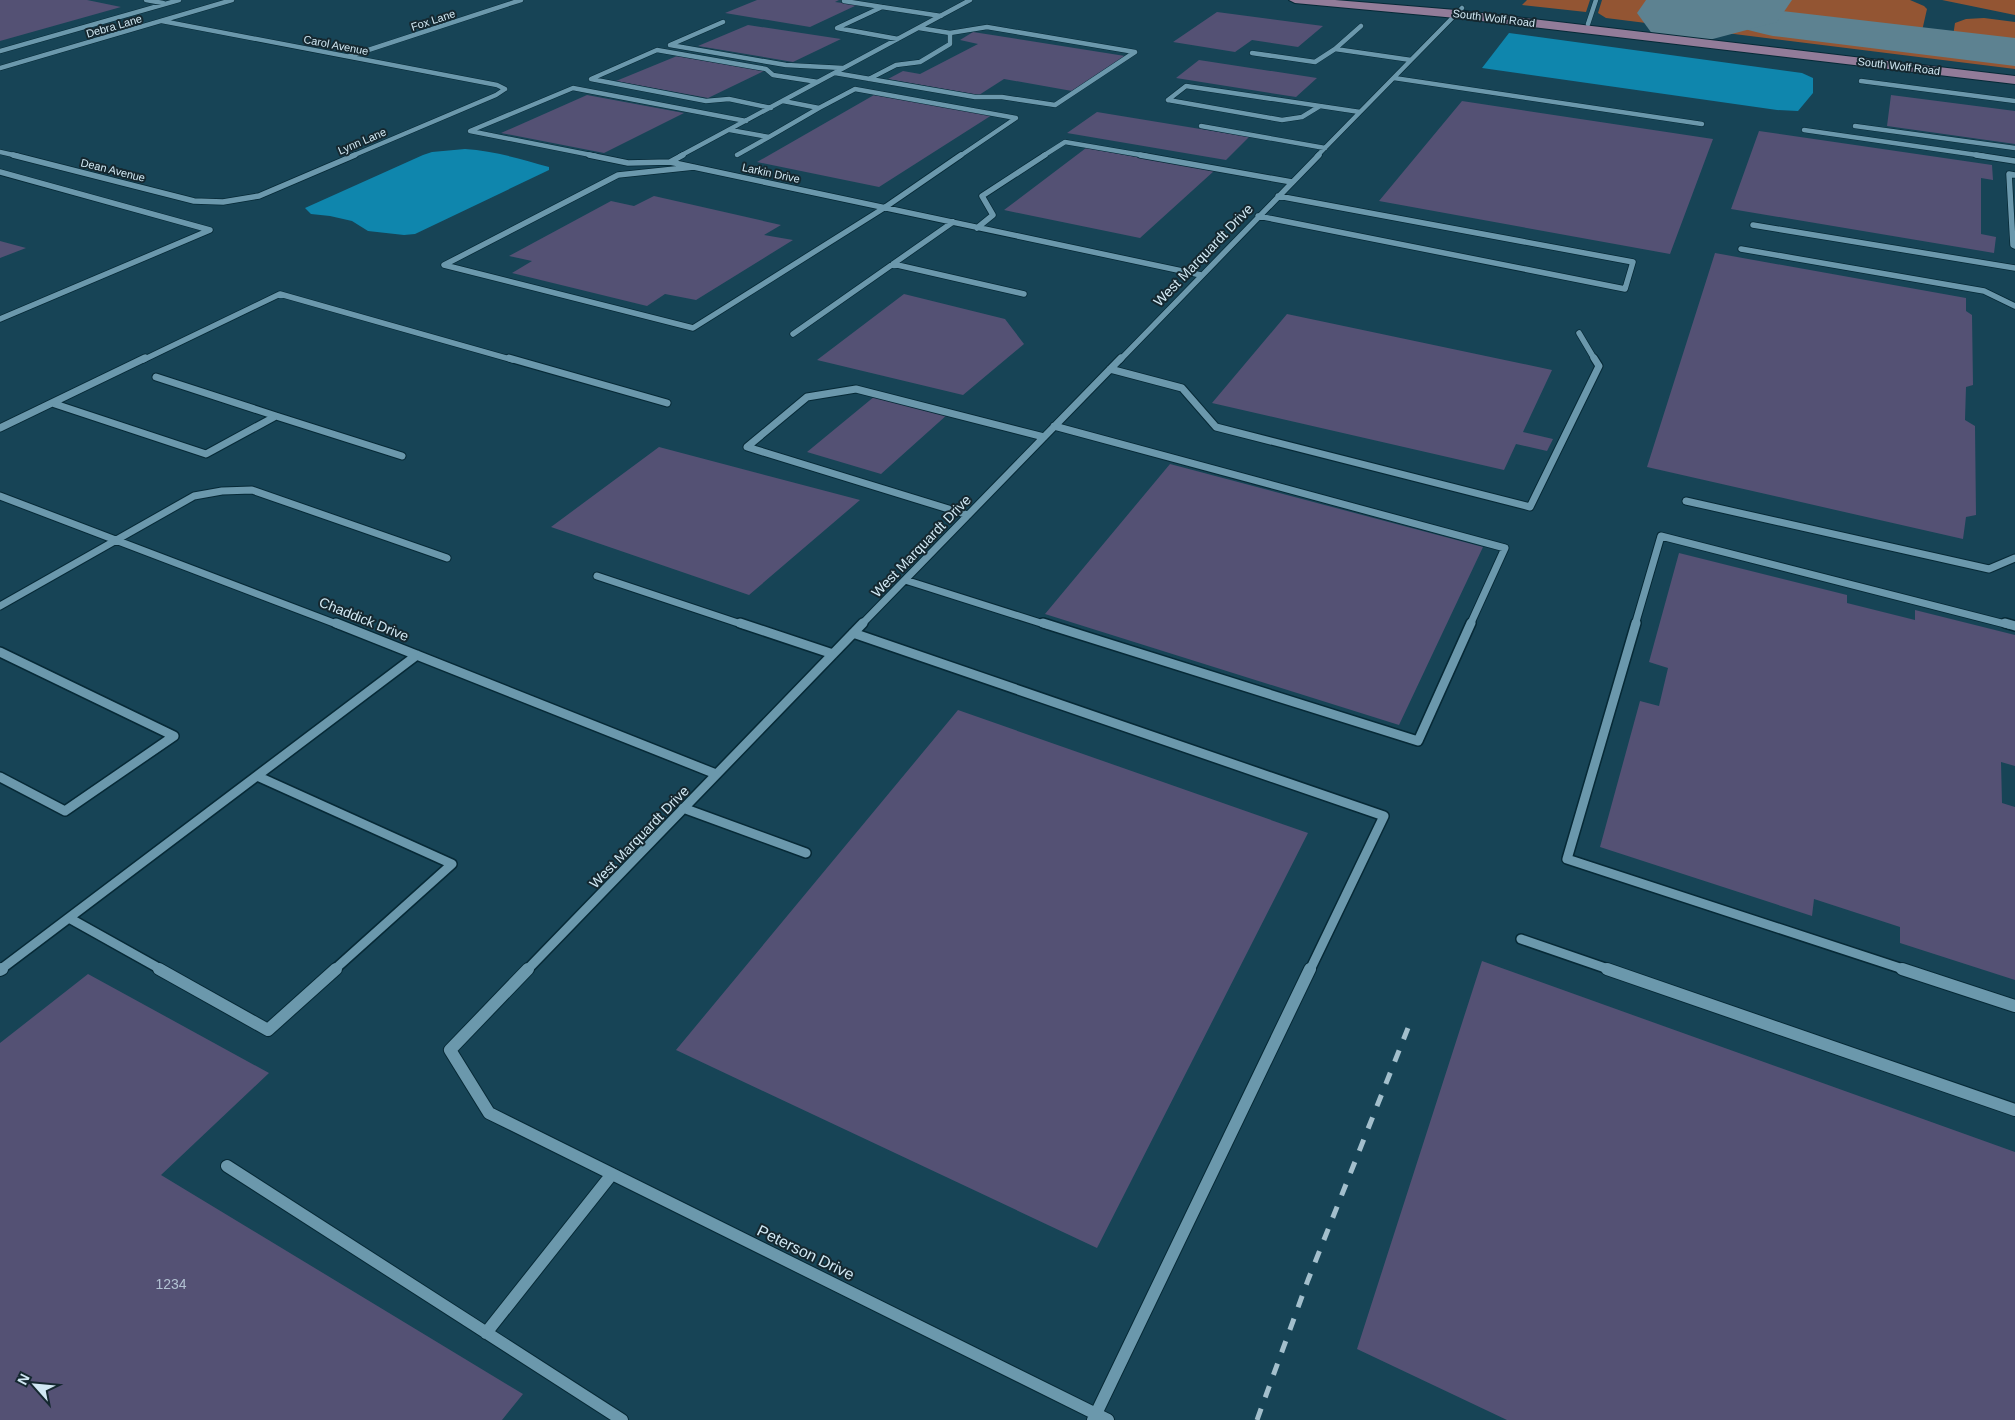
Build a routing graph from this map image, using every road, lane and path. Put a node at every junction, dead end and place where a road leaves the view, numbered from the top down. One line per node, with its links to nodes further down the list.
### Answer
1 (146, 0): 10 (street)
2 (179, 0): 10 (street)
3 (232, 0): 14 (street, Debra Lane)
4 (521, 0): 25 (street, Fox Lane)
5 (970, 0): 13 (street)
6 (1295, 0): 12 (main road, South Wolf Road)
7 (1386, 0): 12 (main road, South Wolf Road)
8 (1596, 0): 16 (street)
9 (844, 1): 11 (street)
10 (167, 4): 23 (street)
11 (882, 7): 13 (lane); 20 (lane)
12 (1459, 11): 16 (main road, South Wolf Road); 21 (main road, South Wolf Road); 26 (street, West Marquardt Drive)
13 (941, 16): 18 (street)
14 (162, 21): 25 (street, Carol Avenue); 27 (street, Debra Lane)
15 (723, 22): 28 (street)
16 (1588, 24): 21 (main road, South Wolf Road)
17 (1361, 26): 22 (street)
18 (919, 28): 19 (street); 20 (street)
19 (950, 33): 31 (street); 31 (street)
20 (898, 39): 28 (street)
21 (1693, 40): 32 (main road, South Wolf Road)
22 (1335, 49): 24 (street); 26 (street)
23 (0, 51)
24 (1252, 53)
25 (350, 56): 35 (street, Carol Avenue)
26 (1411, 60): 30 (street, West Marquardt Drive)
27 (0, 68)
28 (844, 68): 29 (street)
29 (835, 73): 31 (street); 34 (street)
30 (1394, 78): 41 (street, West Marquardt Drive); 43 (street)
31 (868, 79)
32 (2015, 80)
33 (1861, 81): 37 (street)
34 (818, 82): 36 (street); 39 (street)
35 (506, 89): 60 (street, Lynn Lane)
36 (783, 101): 39 (street); 40 (street)
37 (2015, 102)
38 (1320, 106): 38 (street); 41 (street)
39 (771, 108): 42 (street)
40 (819, 108): 48 (street); 61 (street)
41 (1360, 112): 49 (street, West Marquardt Drive)
42 (746, 121): 46 (street); 54 (street)
43 (1702, 124)
44 (1201, 126): 49 (street)
45 (1854, 126): 50 (street)
46 (730, 130): 48 (street); 54 (street)
47 (1804, 130): 53 (street)
48 (769, 137): 52 (street)
49 (1325, 148): 58 (street, West Marquardt Drive)
50 (2015, 148)
51 (0, 152): 60 (street, Dean Avenue)
52 (737, 155)
53 (2015, 161)
54 (670, 162): 55 (street, Larkin Drive)
55 (694, 167): 61 (street, Larkin Drive); 61 (street)
56 (0, 172): 73 (street)
57 (2015, 175): 66 (street)
58 (1292, 182): 59 (street, West Marquardt Drive); 65 (street)
59 (1278, 196): 62 (street, West Marquardt Drive); 62 (street)
60 (223, 202)
61 (884, 208): 63 (street, Larkin Drive)
62 (1258, 216): 70 (street, West Marquardt Drive)
63 (953, 222): 65 (street, Larkin Drive); 68 (lane)
64 (1752, 225): 69 (street)
65 (977, 228): 70 (street, Larkin Drive)
66 (2015, 246)
67 (1741, 249): 72 (street)
68 (893, 264): 71 (street); 75 (lane)
69 (2015, 268)
70 (1201, 275): 76 (street, West Marquardt Drive)
71 (1024, 294)
72 (2015, 306)
73 (0, 319)
74 (1579, 333): 76 (street)
75 (794, 334)
76 (1110, 368): 81 (street, West Marquardt Drive)
77 (156, 377): 80 (street)
78 (52, 403): 79 (street); 80 (street); 82 (street)
79 (667, 403)
80 (276, 416): 84 (street)
81 (1054, 426): 83 (street, West Marquardt Drive); 92 (street)
82 (0, 428)
83 (1044, 437): 87 (street, West Marquardt Drive); 87 (street)
84 (402, 456)
85 (0, 496): 88 (street, Chaddick Drive)
86 (1686, 501): 90 (street)
87 (968, 515): 92 (street, West Marquardt Drive)
88 (116, 539): 89 (street); 93 (street); 98 (street, Chaddick Drive)
89 (447, 558)
90 (2015, 558)
91 (597, 576): 97 (street)
92 (905, 580): 95 (street, West Marquardt Drive)
93 (0, 606)
94 (2015, 626): 107 (street)
95 (853, 633): 97 (street, West Marquardt Drive); 113 (lane)
96 (0, 652): 101 (street)
97 (833, 654): 99 (street, West Marquardt Drive)
98 (417, 655): 99 (street, Chaddick Drive); 100 (street)
99 (716, 774): 102 (street, West Marquardt Drive)
100 (257, 776): 104 (street); 104 (street)
101 (0, 777)
102 (683, 808): 103 (street); 109 (street, West Marquardt Drive)
103 (806, 853)
104 (69, 918): 106 (street)
105 (1521, 939): 108 (street)
106 (0, 970)
107 (2015, 1006)
108 (2015, 1110)
109 (489, 1113): 111 (street, Peterson Drive)
110 (227, 1166): 112 (street)
111 (612, 1174): 112 (street); 113 (street, Peterson Drive)
112 (486, 1333): 114 (street)
113 (1099, 1418)
114 (622, 1420)

